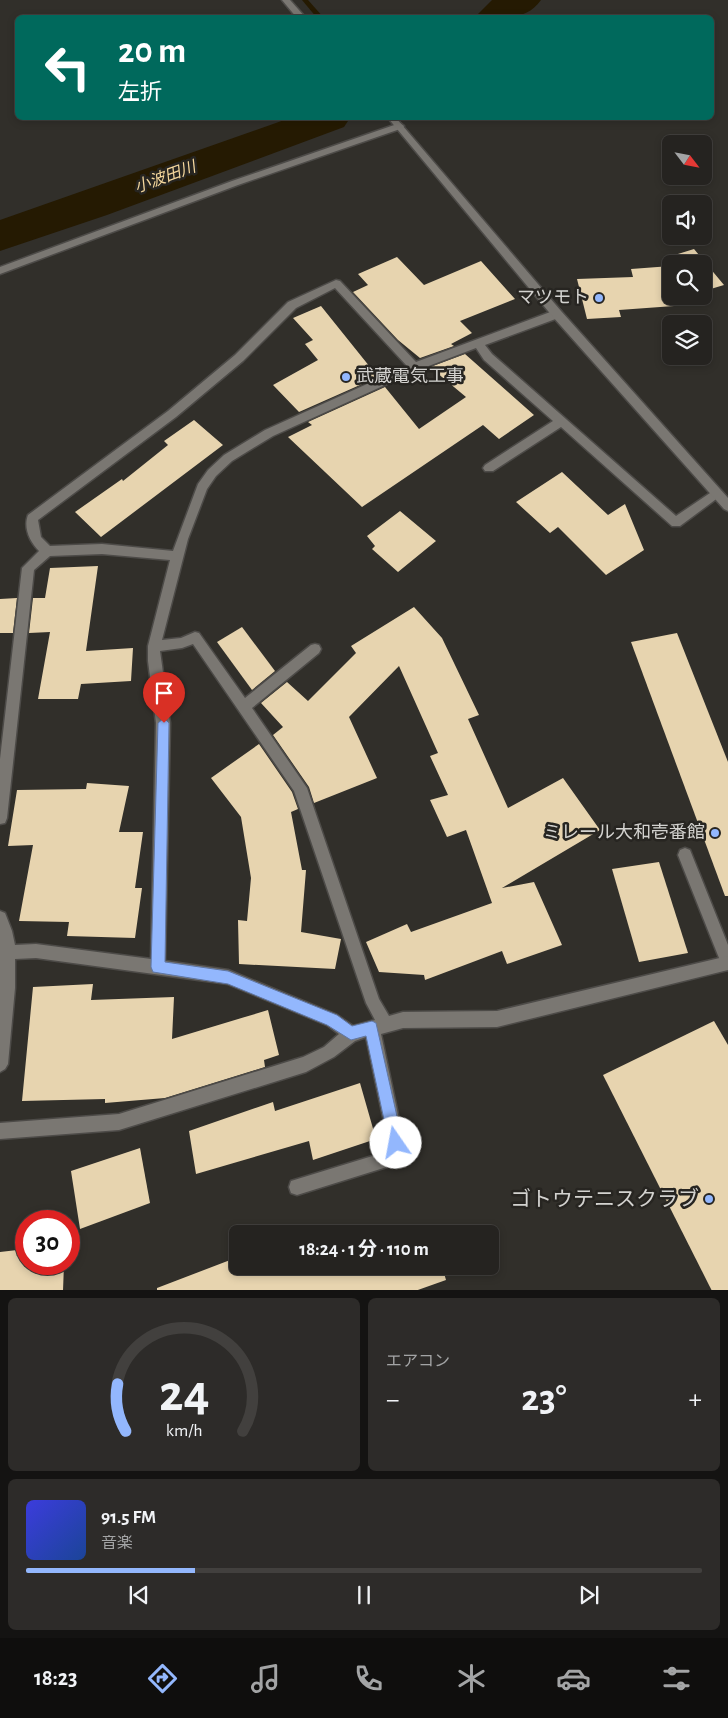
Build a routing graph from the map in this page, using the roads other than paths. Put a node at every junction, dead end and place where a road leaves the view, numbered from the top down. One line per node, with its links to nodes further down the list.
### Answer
1 (286, 0): 2 (street)
2 (299, 15)
3 (394, 120): 4 (street)
4 (400, 126): 5 (street); 6 (street)
5 (0, 271)
6 (557, 314): 7 (street); 11 (street)
7 (479, 344): 8 (street); 9 (street)
8 (414, 367): 13 (street); 14 (street)
9 (562, 421): 10 (street); 11 (street)
10 (489, 468)
11 (717, 494): 12 (street)
12 (728, 506)
13 (47, 551): 14 (street); 18 (street)
14 (176, 556): 15 (street)
15 (154, 646): 17 (street); 23 (street)
16 (315, 650): 17 (street)
17 (243, 707): 24 (street)
18 (0, 818)
19 (685, 855): 22 (street)
20 (0, 918): 21 (street)
21 (4, 952): 23 (street); 26 (street)
22 (728, 963): 24 (street)
23 (158, 967): 25 (street)
24 (378, 1025): 25 (street); 28 (street)
25 (351, 1034): 27 (street)
26 (0, 1064)
27 (0, 1131)
28 (297, 1187)

